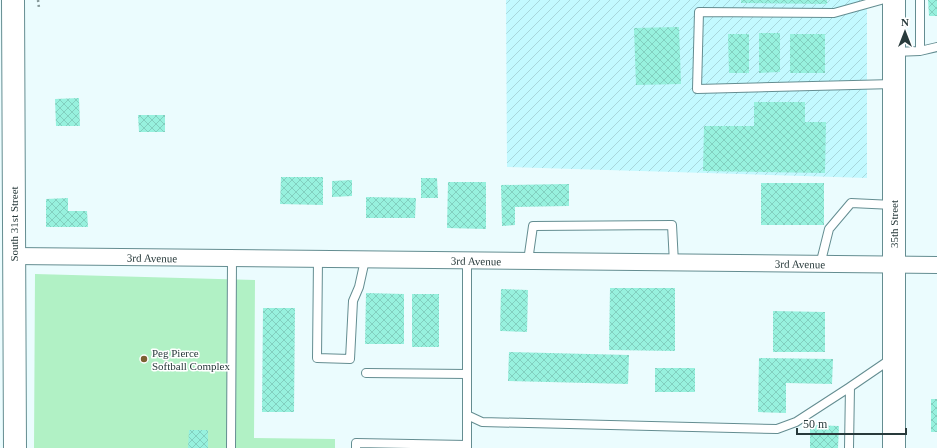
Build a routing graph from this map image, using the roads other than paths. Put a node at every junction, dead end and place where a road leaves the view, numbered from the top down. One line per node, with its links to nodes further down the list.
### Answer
1 (880, 0): 8 (lane)
2 (894, 0): 6 (street, 35th Street)
3 (920, 0): 7 (lane)
4 (9, 11): 9 (street, South 31st Street)
5 (937, 48): 7 (lane)
6 (894, 52): 7 (lane); 8 (street, 35th Street)
7 (920, 52)
8 (894, 84): 10 (street, 35th Street)
9 (7, 205): 11 (street, South 31st Street)
10 (894, 206): 18 (lane); 19 (street, 35th Street)
11 (14, 256): 12 (street, 3rd Avenue); 25 (street, South 31st Street)
12 (232, 258): 13 (street, 3rd Avenue); 29 (lane)
13 (318, 259): 14 (street, 3rd Avenue); 14 (lane)
14 (365, 260): 15 (street, 3rd Avenue)
15 (467, 261): 16 (street, 3rd Avenue); 23 (lane)
16 (528, 261): 17 (street, 3rd Avenue); 17 (lane)
17 (674, 263): 18 (street, 3rd Avenue)
18 (820, 265): 19 (street, 3rd Avenue)
19 (894, 265): 20 (street, 3rd Avenue); 21 (street, 35th Street)
20 (937, 265)
21 (894, 357): 24 (lane); 32 (street, 35th Street)
22 (366, 373): 23 (lane)
23 (467, 374): 26 (lane)
24 (850, 386): 26 (lane); 31 (lane)
25 (7, 389): 28 (street, South 31st Street)
26 (467, 415): 27 (lane)
27 (467, 447): 30 (lane)
28 (15, 448)
29 (231, 448)
30 (356, 448)
31 (849, 448)
32 (894, 448)

